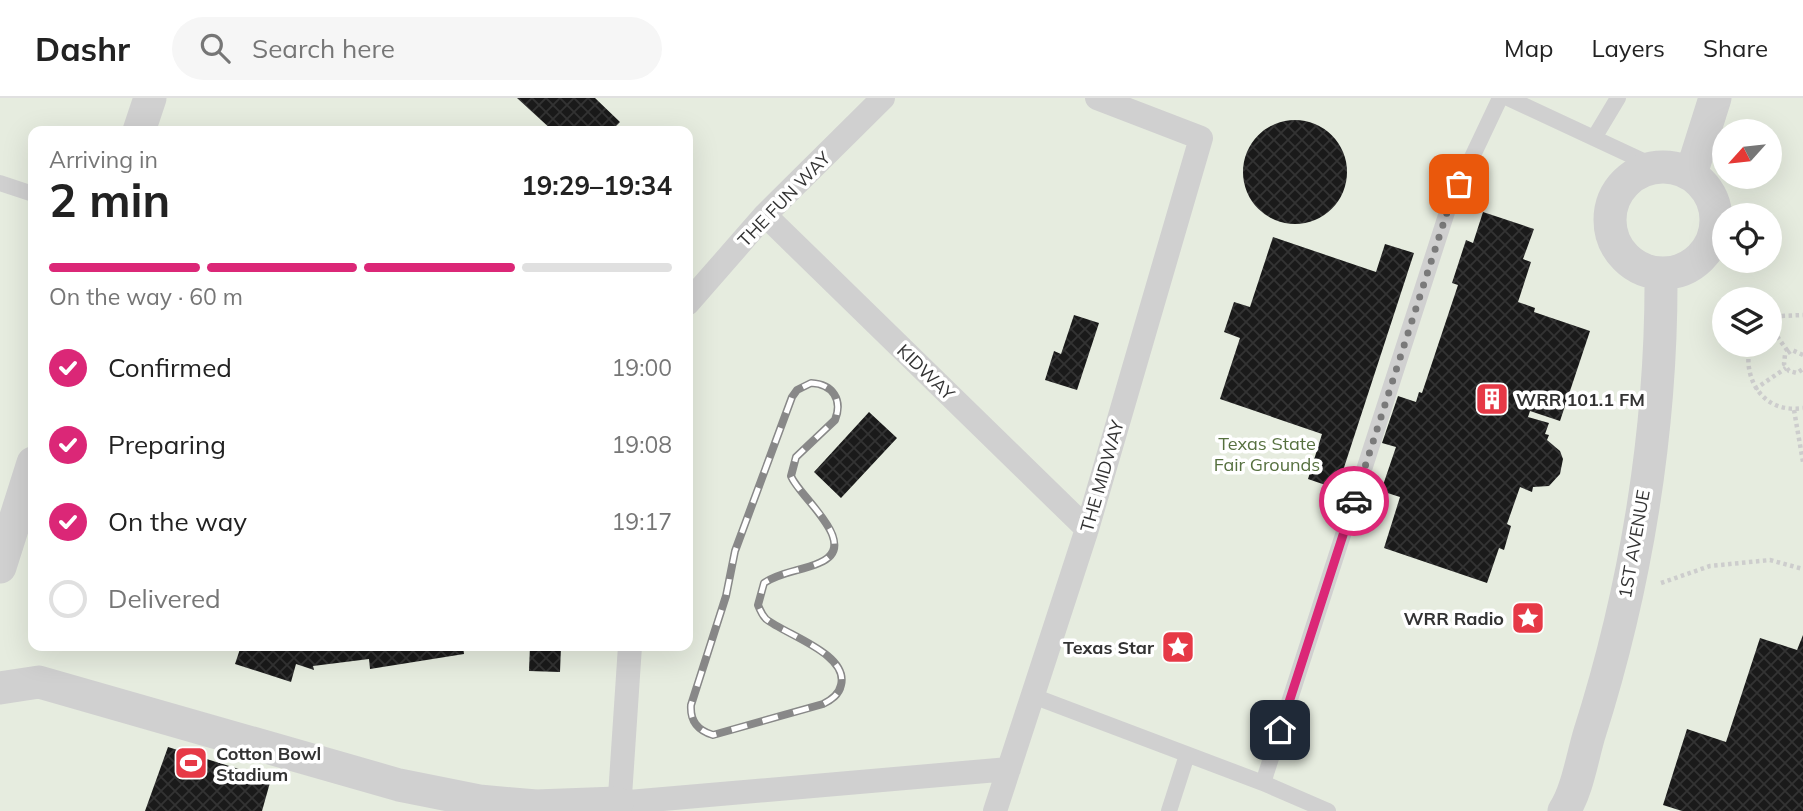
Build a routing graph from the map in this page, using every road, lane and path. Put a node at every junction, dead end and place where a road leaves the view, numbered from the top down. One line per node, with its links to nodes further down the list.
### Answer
1 (150, 98): 8 (street)
2 (884, 98): 14 (street, THE FUN WAY)
3 (1097, 98): 30 (street, THE MIDWAY)
4 (1500, 98): 39 (lane)
5 (1508, 98): 9 (lane)
6 (1715, 98): 11 (street)
7 (1614, 99): 9 (lane)
8 (141, 126)
9 (1594, 138): 10 (lane)
10 (1656, 167): 11 (street); 15 (street)
11 (1691, 174): 15 (street)
12 (0, 183): 13 (lane)
13 (28, 192)
14 (765, 215): 16 (street, THE FUN WAY); 30 (street, KIDWAY)
15 (1661, 274): 33 (street, 1ST AVENUE)
16 (693, 297)
17 (1803, 315): 18 (path)
18 (1782, 316)
19 (1782, 342): 20 (path)
20 (1789, 353): 21 (path); 23 (path)
21 (1803, 355)
22 (1748, 357): 25 (path)
23 (1786, 368): 24 (path); 25 (path)
24 (1802, 371)
25 (1755, 389): 27 (path)
26 (1803, 408): 27 (path)
27 (1794, 410): 28 (path)
28 (1803, 462)
29 (28, 479): 31 (street)
30 (1087, 529): 36 (street, THE MIDWAY)
31 (0, 567)
32 (1803, 569): 33 (path)
33 (1626, 596): 42 (street, 1ST AVENUE)
34 (630, 651): 41 (street)
35 (0, 688): 40 (street)
36 (1033, 696): 37 (lane); 38 (street, THE MIDWAY)
37 (1186, 755): 39 (lane); 44 (lane)
38 (1009, 769): 41 (street); 43 (street, THE MIDWAY)
39 (1263, 783): 45 (lane)
40 (403, 798): 41 (street)
41 (618, 807)
42 (1566, 810)
43 (995, 811)
44 (1169, 811)
45 (1328, 811)

